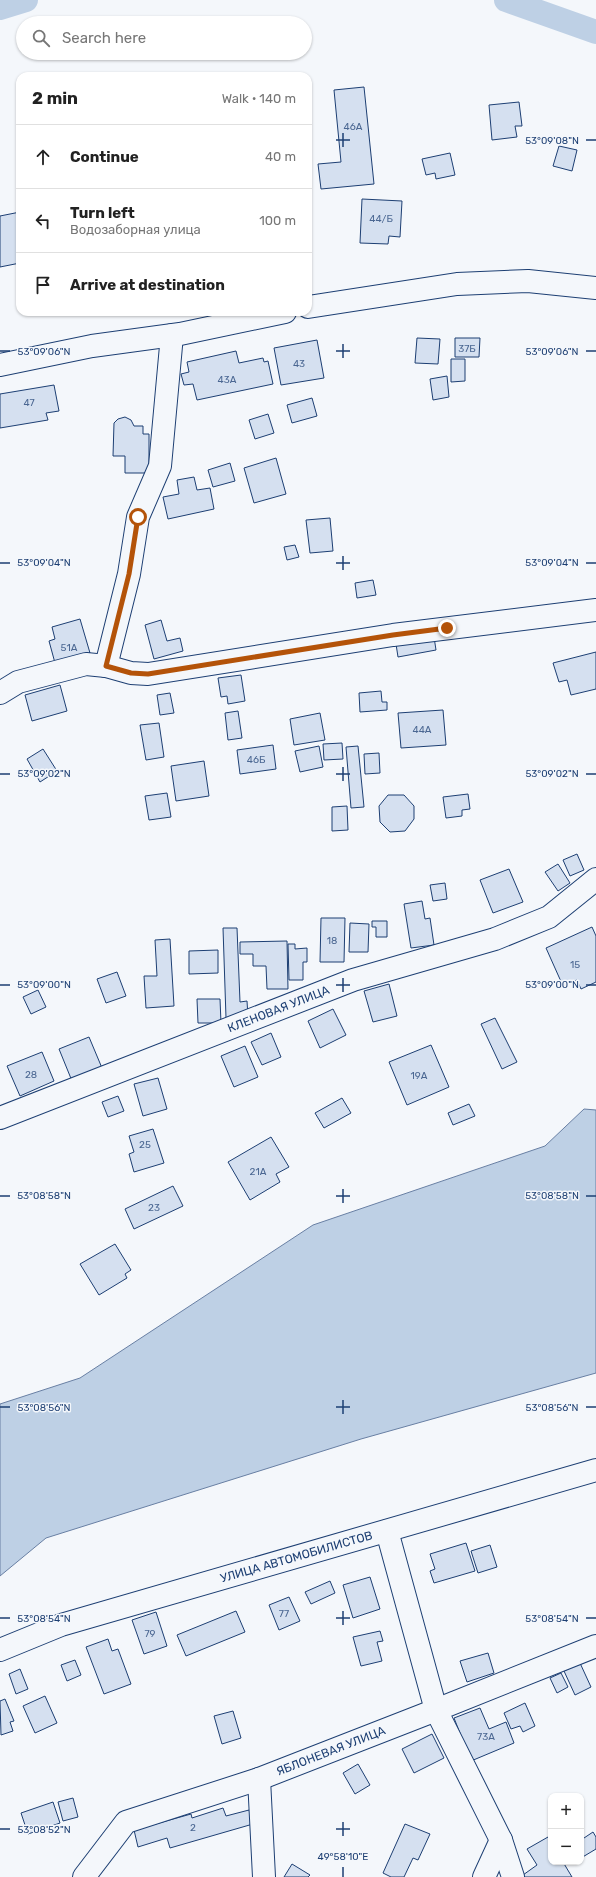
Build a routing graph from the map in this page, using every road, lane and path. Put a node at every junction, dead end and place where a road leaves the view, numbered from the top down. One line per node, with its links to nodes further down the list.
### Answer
1 (596, 288): 2 (street)
2 (312, 306)
3 (265, 316): 4 (street)
4 (172, 335): 5 (street); 7 (street)
5 (0, 365)
6 (596, 610): 7 (street)
7 (106, 666): 8 (street)
8 (0, 693)
9 (596, 879): 10 (street, КЛЕНОВАЯ УЛИЦА)
10 (0, 1118)
11 (596, 1470): 12 (street, УЛИЦА АВТОМОБИЛИСТОВ)
12 (387, 1531): 14 (street, УЛИЦА АВТОМОБИЛИСТОВ); 15 (street)
13 (596, 1646): 15 (street, ЯБЛОНЕВАЯ УЛИЦА)
14 (0, 1650)
15 (436, 1710): 16 (street, ЯБЛОНЕВАЯ УЛИЦА); 17 (street)
16 (259, 1779): 18 (street, ЯБЛОНЕВАЯ УЛИЦА); 19 (street)
17 (501, 1840): 20 (street); 21 (street)
18 (84, 1877)
19 (264, 1877)
20 (484, 1877)
21 (513, 1877)

